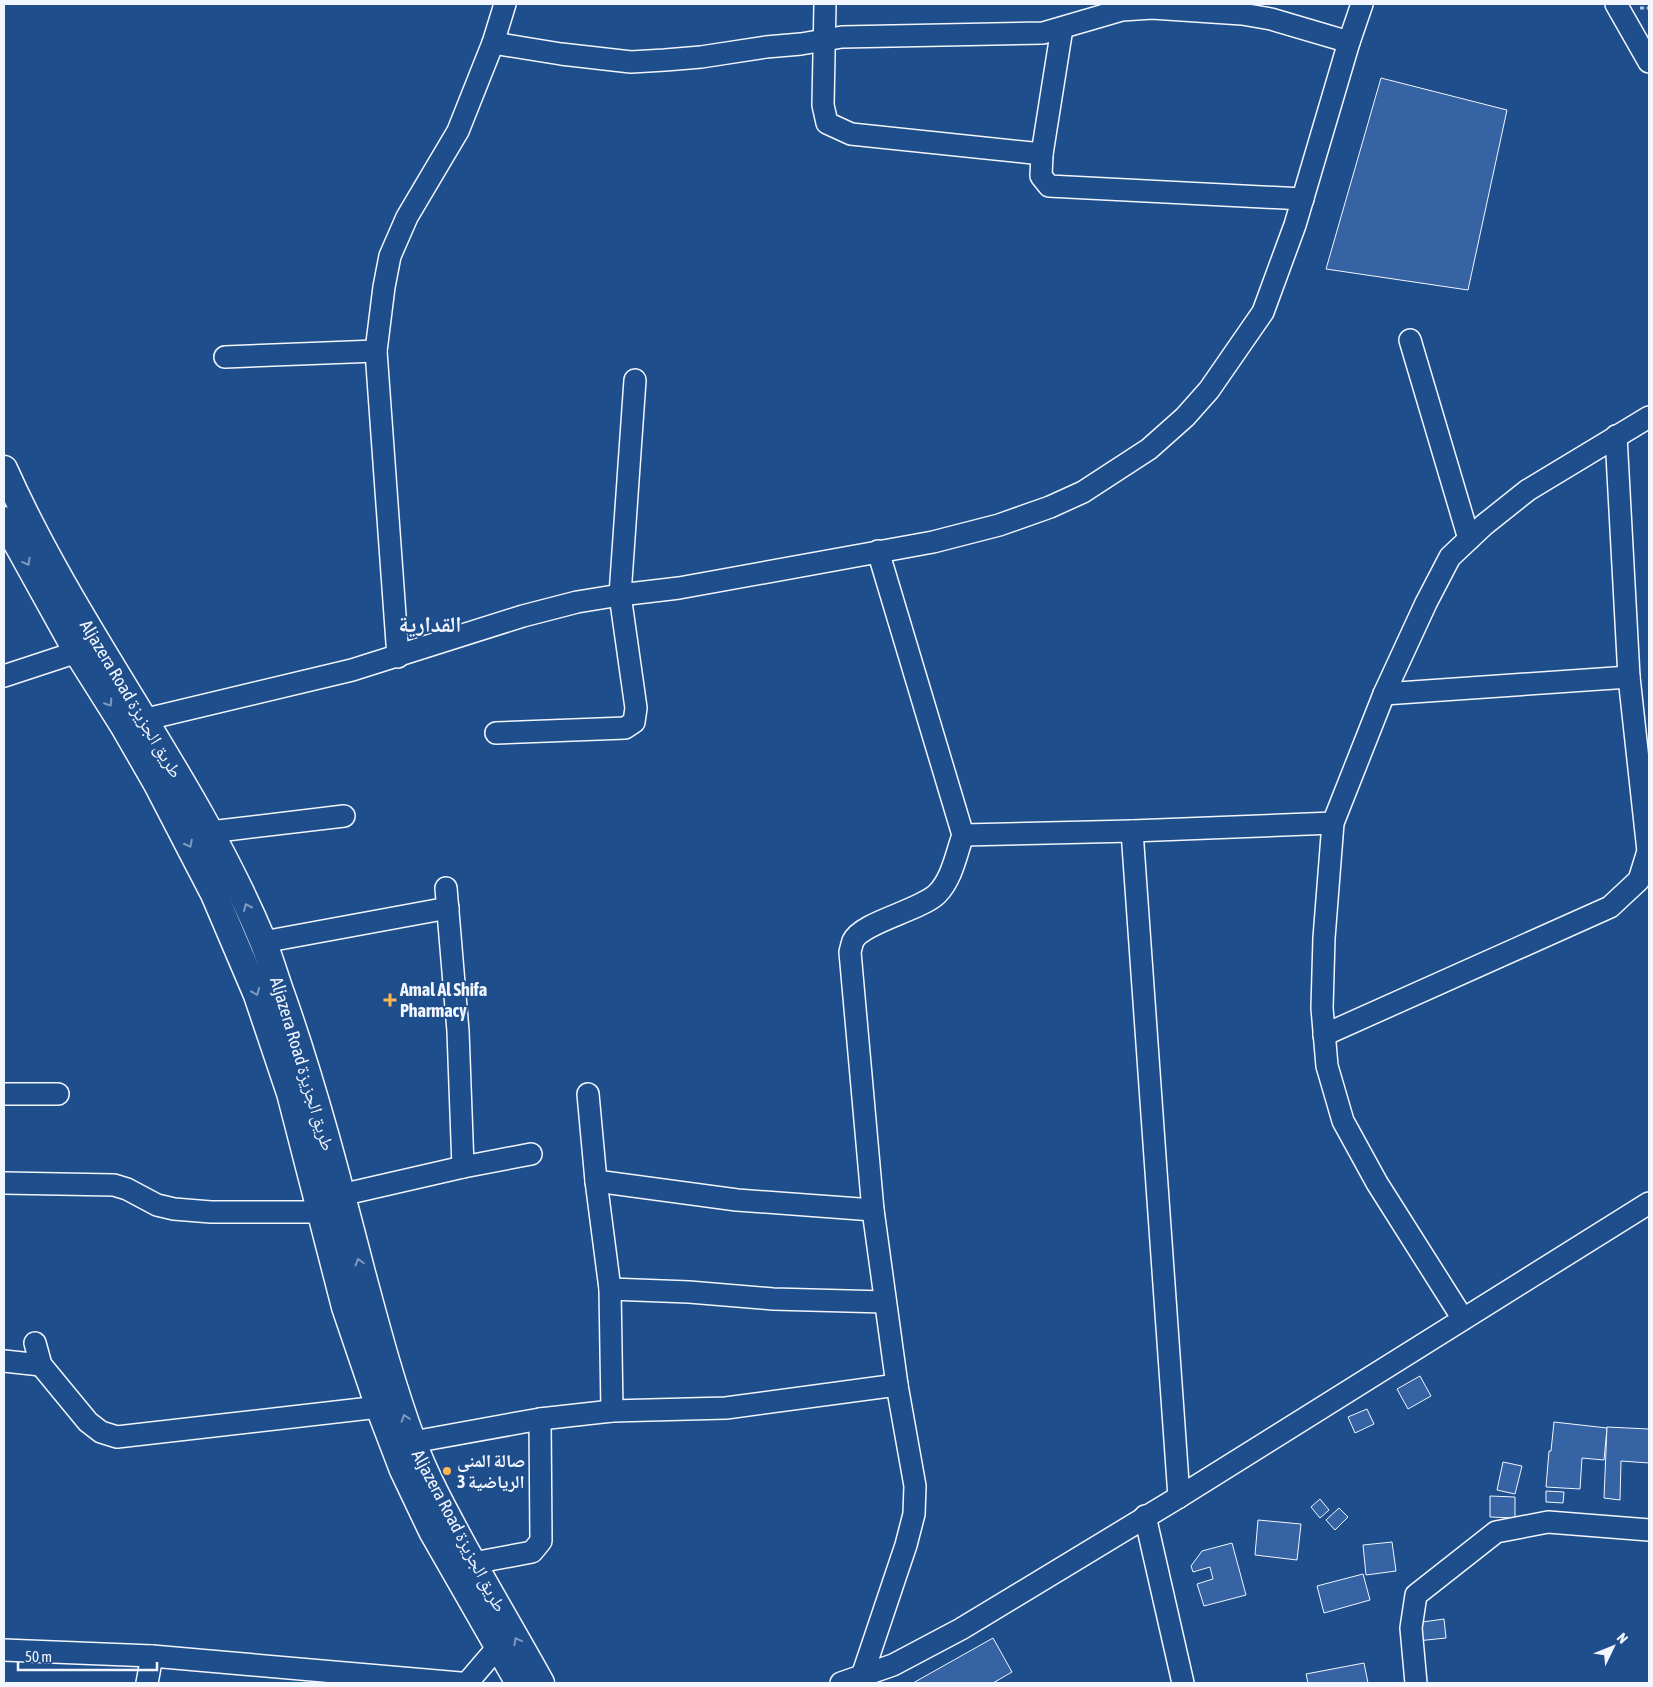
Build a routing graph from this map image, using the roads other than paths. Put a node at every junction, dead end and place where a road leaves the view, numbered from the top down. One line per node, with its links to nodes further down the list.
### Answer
1 (505, 4): 8 (street)
2 (825, 4): 6 (street)
3 (1362, 4): 7 (street)
4 (1616, 4): 9 (street)
5 (1062, 28): 6 (street); 7 (street); 10 (street)
6 (824, 40): 8 (street); 10 (street)
7 (1349, 42): 11 (street)
8 (493, 43): 13 (street)
9 (1649, 62)
10 (1042, 154): 11 (street)
11 (1303, 199): 21 (street)
12 (1410, 340): 20 (street)
13 (376, 351): 14 (street); 24 (street)
14 (225, 357)
15 (635, 380): 22 (street)
16 (1649, 417): 17 (street)
17 (1616, 436): 20 (street); 26 (street)
18 (4, 469): 28 (main road, Aljazera Road طريق الجزيزة)
19 (4, 520): 23 (main road, Aljazera Road طريق الجزيزة, one-way to 23)
20 (1469, 539): 27 (street)
21 (878, 551): 22 (street); 35 (street)
22 (620, 595): 24 (street); 29 (street)
23 (77, 652): 25 (street); 28 (main road, Aljazera Road طريق الجزيزة, one-way to 28)
24 (398, 657): 28 (street)
25 (4, 676)
26 (1629, 677): 27 (street); 30 (street)
27 (1384, 694): 32 (street)
28 (134, 722): 34 (main road, Aljazera Road طريق الجزيزة); 48 (main road, Aljazera Road طريق الجزيزة, one-way to 48)
29 (496, 733)
30 (1645, 793): 37 (street)
31 (344, 816): 34 (street)
32 (1333, 823): 33 (street); 37 (street)
33 (1132, 831): 35 (street); 60 (street)
34 (210, 832): 36 (main road, Aljazera Road طريق الجزيزة, one-way to 34)
35 (963, 835): 47 (street)
36 (263, 942): 42 (street); 45 (main road, Aljazera Road طريق الجزيزة)
37 (1324, 1036): 51 (street)
38 (4, 1094): 39 (street)
39 (58, 1094)
40 (588, 1094): 43 (street)
41 (531, 1154): 42 (street)
42 (463, 1167): 45 (street)
43 (596, 1181): 47 (street); 49 (street)
44 (4, 1183): 48 (street)
45 (341, 1194): 59 (main road, Aljazera Road طريق الجزيزة, one-way to 45)
46 (1649, 1202): 51 (street)
47 (873, 1210): 50 (street)
48 (320, 1212): 56 (main road, Aljazera Road طريق الجزيزة)
49 (610, 1289): 50 (street); 57 (street)
50 (885, 1302): 55 (street)
51 (1463, 1319): 60 (street)
52 (35, 1343): 54 (street)
53 (4, 1361): 54 (street)
54 (40, 1365): 56 (street)
55 (897, 1385): 57 (street); 68 (street)
56 (379, 1408): 64 (main road, Aljazera Road طريق الجزيزة)
57 (612, 1411): 58 (street)
58 (540, 1419): 59 (street); 63 (street)
59 (413, 1442): 63 (main road, Aljazera Road طريق الجزيزة)
60 (1179, 1496): 61 (street)
61 (1145, 1516): 68 (street); 75 (street)
62 (1649, 1530): 76 (street)
63 (473, 1563): 73 (main road, Aljazera Road طريق الجزيزة, one-way to 63)
64 (497, 1648): 71 (street); 72 (main road, Aljazera Road طريق الجزيزة)
65 (4, 1650): 66 (street)
66 (152, 1656): 67 (street); 69 (street)
67 (272, 1675): 70 (street)
68 (862, 1676): 74 (street)
69 (147, 1683)
70 (460, 1683)
71 (467, 1683)
72 (519, 1683)
73 (541, 1683)
74 (841, 1683)
75 (1183, 1683)
76 (1416, 1683)

